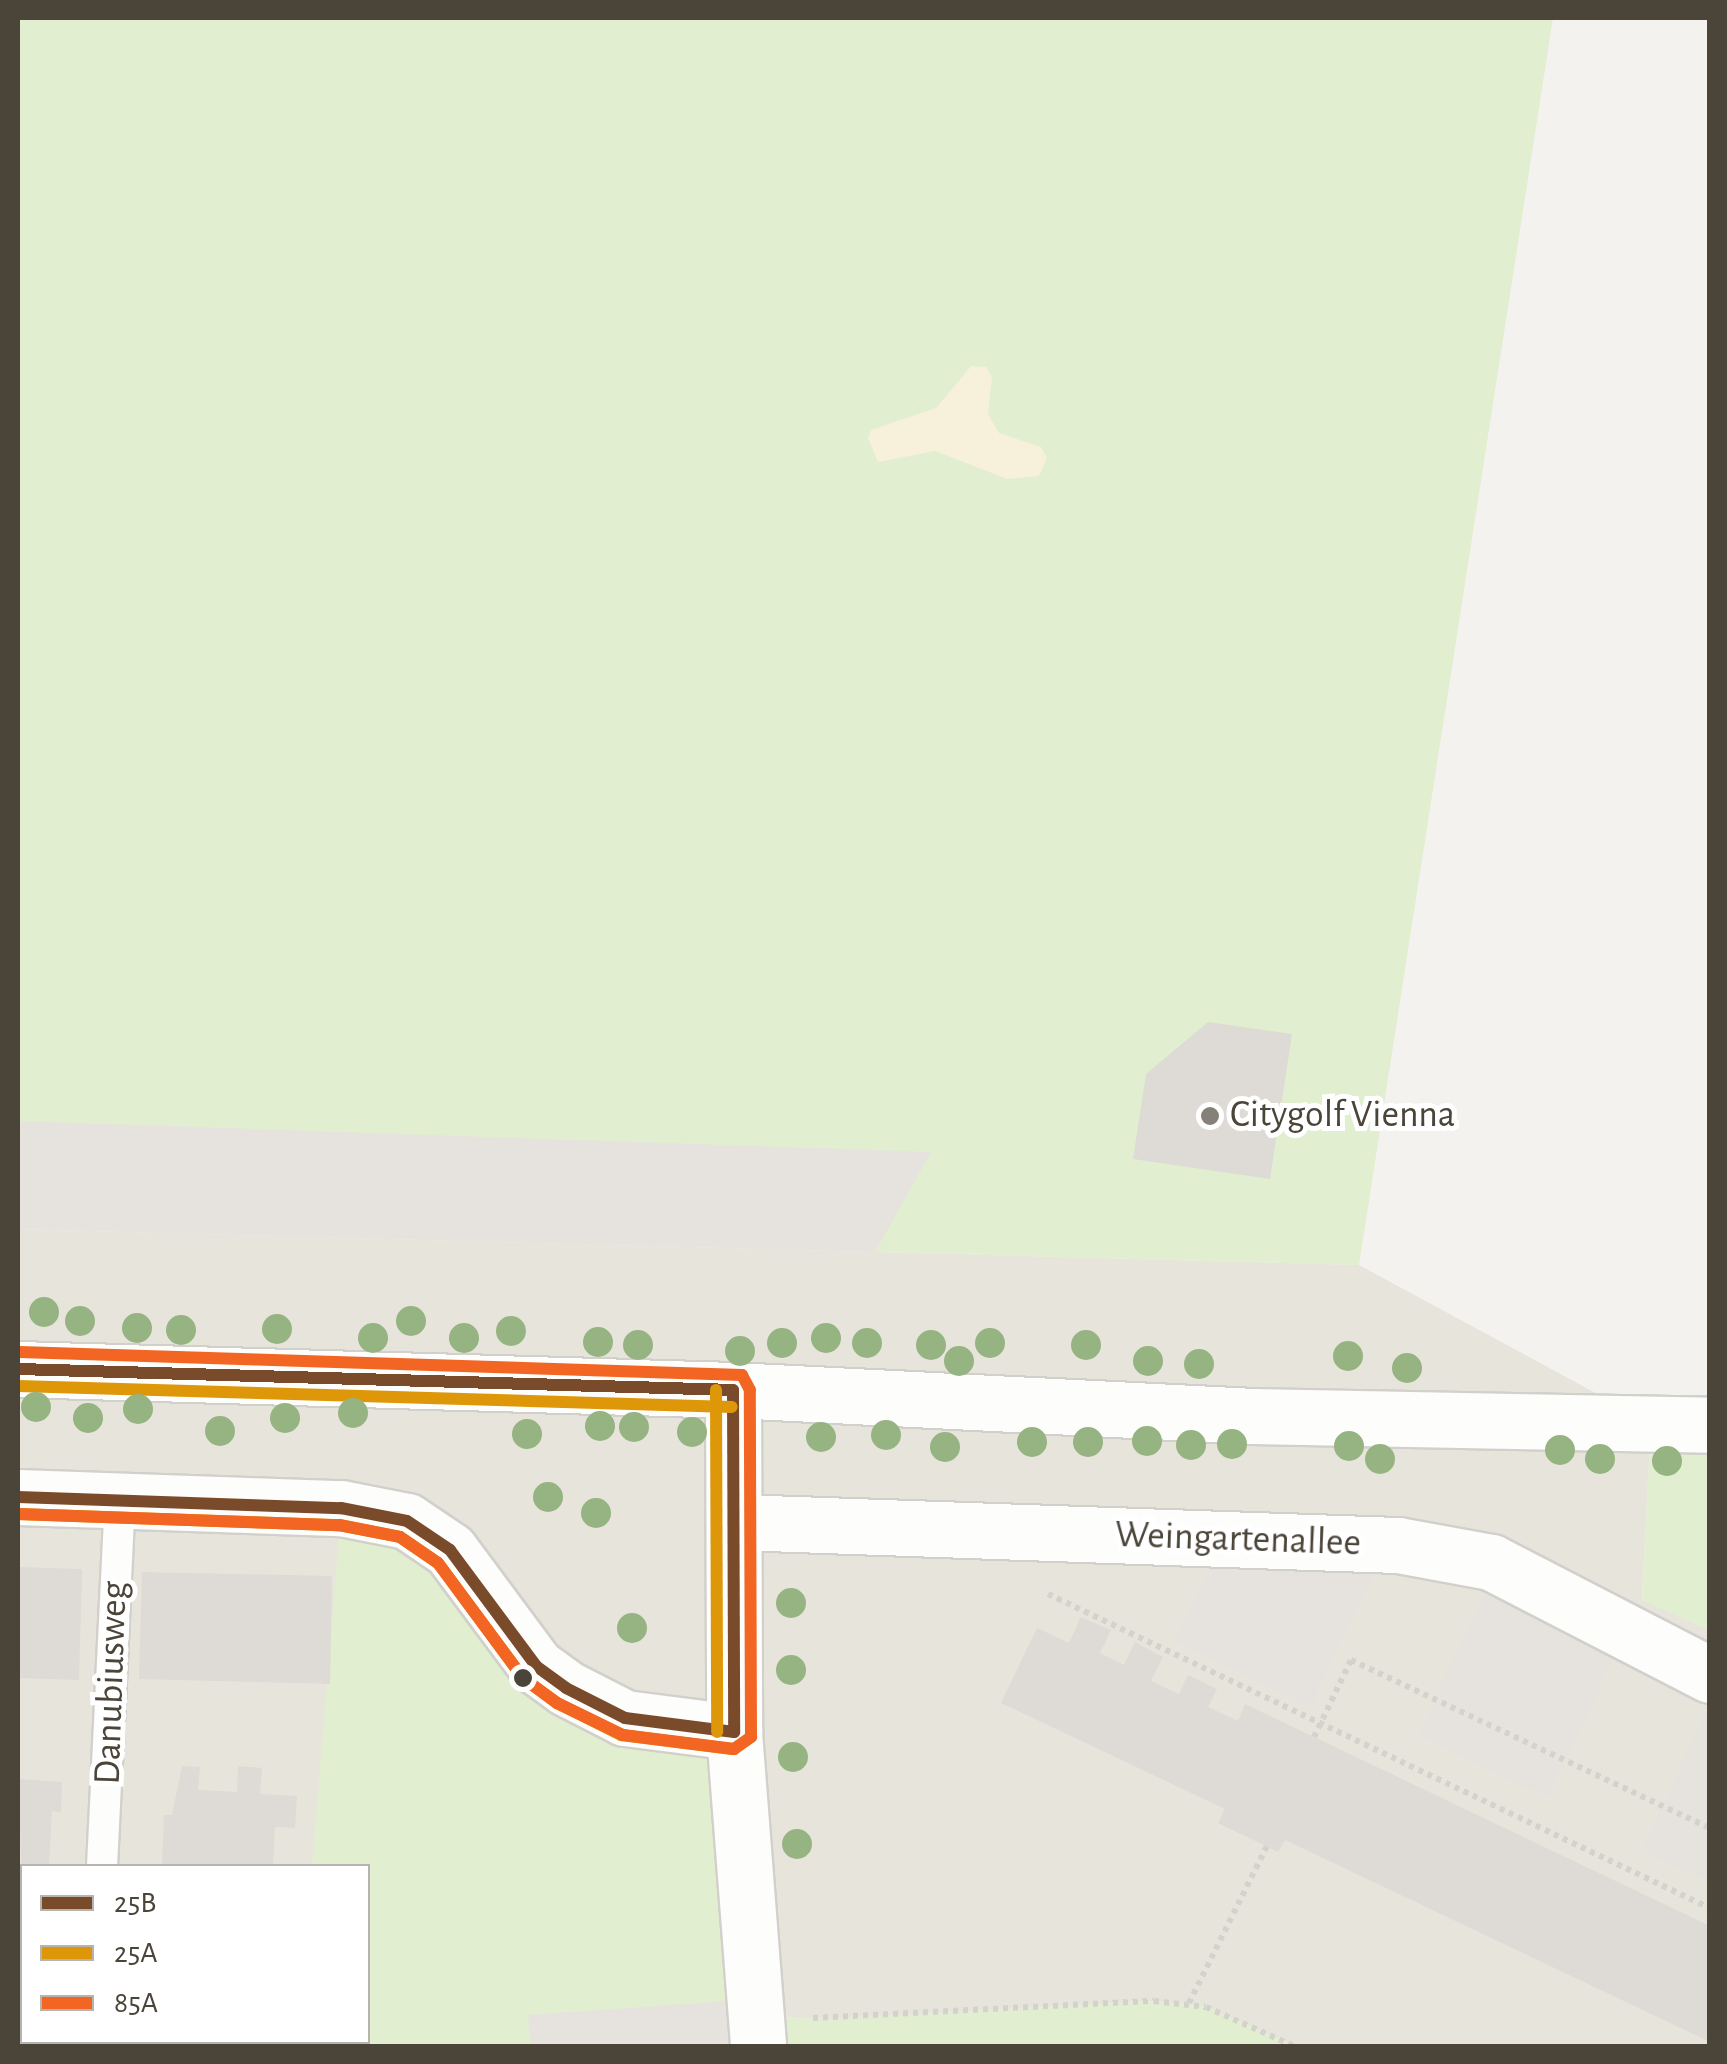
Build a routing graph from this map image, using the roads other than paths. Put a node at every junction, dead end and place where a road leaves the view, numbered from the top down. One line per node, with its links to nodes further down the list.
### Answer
1 (18, 1369): 2 (street)
2 (734, 1390): 3 (street); 6 (street)
3 (1710, 1425)
4 (18, 1497): 5 (street)
5 (120, 1500): 8 (street); 9 (lane, Danubiusweg)
6 (738, 1522): 7 (street, Weingartenallee); 8 (street)
7 (1710, 1675)
8 (734, 1732): 10 (street)
9 (102, 1864)
10 (757, 2031)

